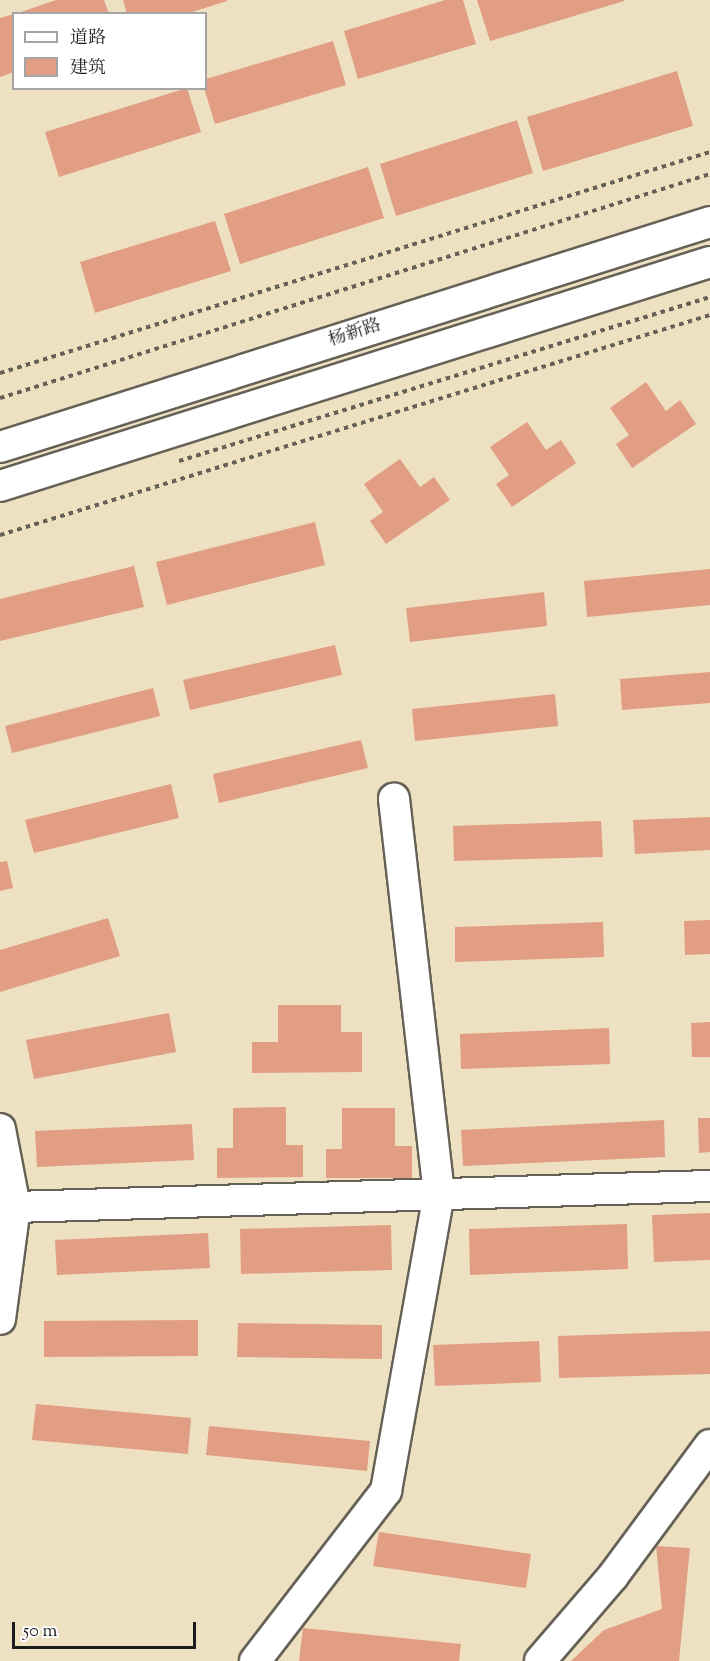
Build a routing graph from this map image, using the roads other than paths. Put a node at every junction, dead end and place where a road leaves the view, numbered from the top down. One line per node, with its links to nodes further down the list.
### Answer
1 (710, 222): 3 (street, 杨新路)
2 (710, 262): 4 (street)
3 (0, 447)
4 (0, 486)
5 (394, 799): 8 (street)
6 (0, 1129): 9 (street)
7 (710, 1186): 8 (street)
8 (439, 1194): 9 (street); 12 (street)
9 (15, 1207): 10 (street)
10 (0, 1319)
11 (710, 1445): 13 (street)
12 (255, 1661)
13 (540, 1661)

